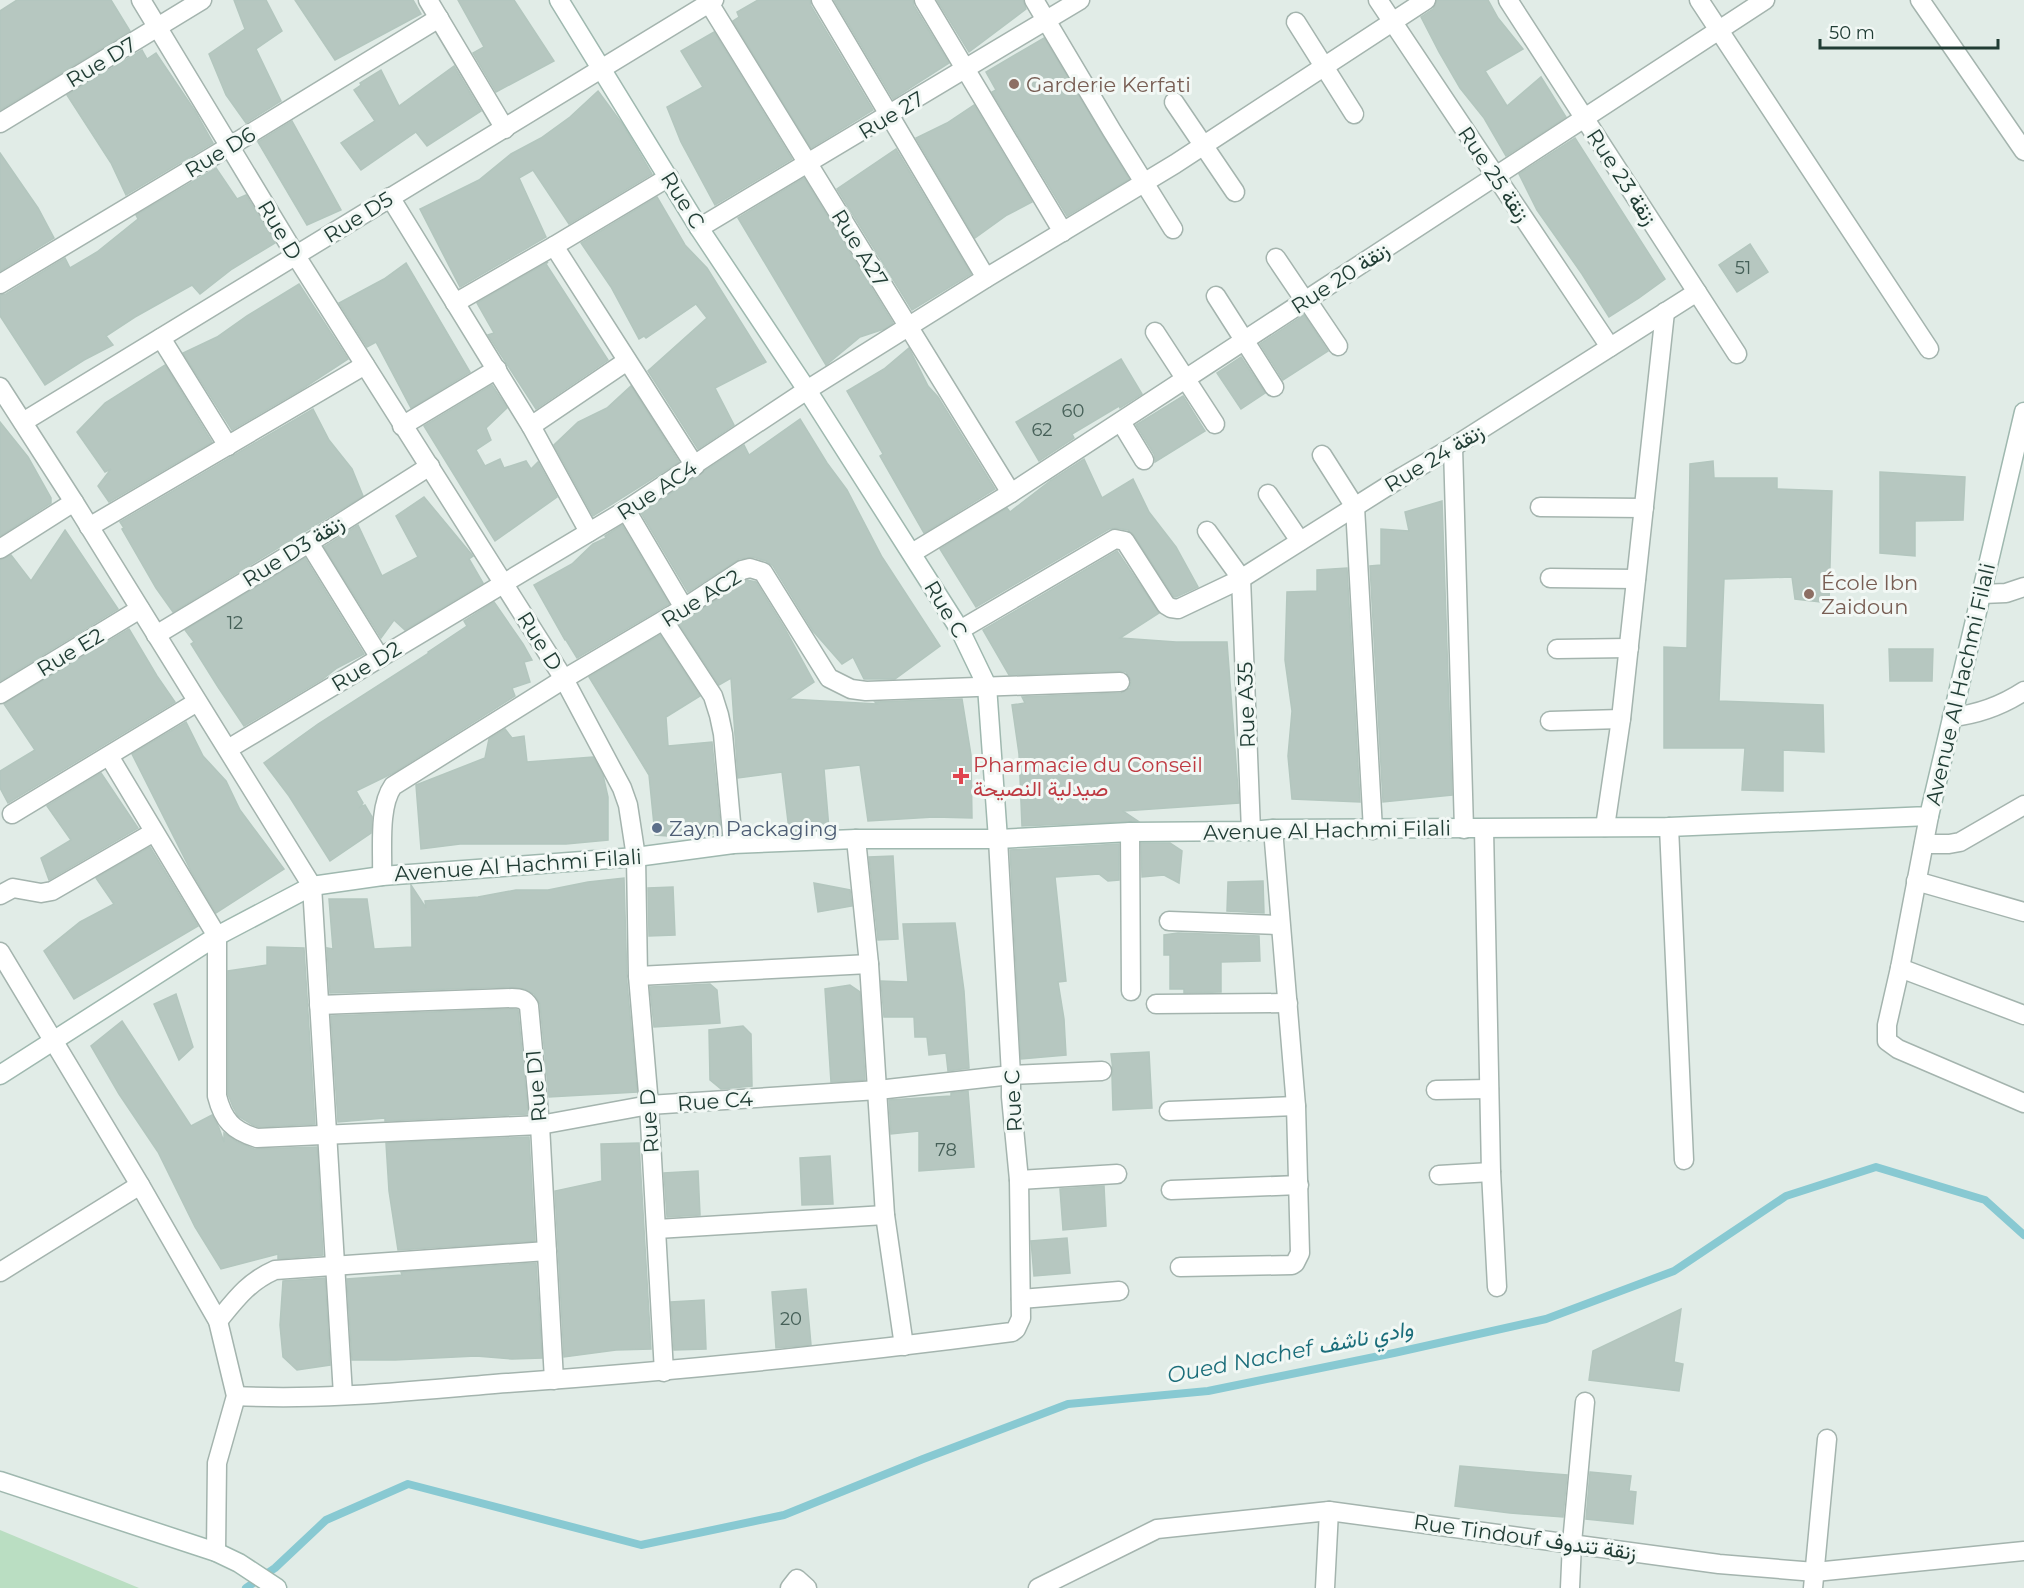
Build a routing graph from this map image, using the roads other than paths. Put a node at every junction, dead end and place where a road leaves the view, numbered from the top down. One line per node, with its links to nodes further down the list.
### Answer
1 (141, 0): 20 (street, Rue D)
2 (202, 0): 20 (street, Rue D7)
3 (428, 0): 16 (street)
4 (559, 0): 24 (street, Rue C)
5 (821, 0): 27 (street)
6 (924, 0): 23 (street)
7 (1034, 0): 17 (street)
8 (1080, 0): 17 (street, Rue 27)
9 (1378, 0): 18 (street, Rue 25 زنقة)
10 (1426, 0): 18 (street, Rue AC4)
11 (1508, 0): 28 (street, Rue 23 زنقة)
12 (1698, 0): 21 (street)
13 (1765, 0): 21 (street, Rue 20 زنقة)
14 (1920, 0): 33 (street)
15 (712, 2): 24 (street, Rue D5); 34 (street, Rue A27)
16 (438, 18): 30 (street); 31 (street, Rue D6)
17 (1047, 21): 23 (street, Rue 27); 37 (street)
18 (1392, 21): 22 (street, Rue AC4); 35 (street, Rue 25 زنقة)
19 (1296, 22): 22 (street)
20 (157, 28): 29 (street, Rue D7); 31 (street, Rue D)
21 (1719, 31): 28 (street, Rue 20 زنقة); 59 (street)
22 (1324, 68): 26 (street); 32 (street, Rue AC4)
23 (966, 69): 27 (street, Rue 27); 42 (street)
24 (602, 70): 30 (street, Rue D5); 36 (street, Rue C)
25 (1174, 102): 32 (street)
26 (1354, 114)
27 (889, 116): 34 (street, Rue 27); 46 (street)
28 (1585, 118): 35 (street, Rue 20 زنقة); 48 (street, Rue 23 زنقة)
29 (0, 123)
30 (505, 129): 39 (street, Rue D5)
31 (230, 146): 44 (street, Rue D); 47 (street, Rue D6)
32 (1204, 146): 37 (street, Rue AC4); 38 (street)
33 (2024, 151)
34 (808, 164): 40 (street, Rue 27); 53 (street, Rue A27)
35 (1496, 176): 50 (street, Rue 20 زنقة); 58 (street, Rue 25 زنقة)
36 (669, 177): 40 (street, Rue C); 43 (street)
37 (1144, 183): 41 (street); 42 (street, Rue AC4)
38 (1235, 192)
39 (390, 197): 44 (street, Rue D5); 51 (street)
40 (699, 228): 66 (street, Rue C)
41 (1173, 229)
42 (1063, 232): 46 (street, Rue AC4)
43 (554, 246): 51 (street); 61 (street)
44 (296, 256): 55 (street, Rue D5); 62 (street, Rue D)
45 (1276, 258): 50 (street)
46 (986, 278): 53 (street, Rue AC4)
47 (0, 284)
48 (1697, 292): 52 (street, Rue 24 زنقة); 60 (street, Rue 23 زنقة)
49 (1216, 296): 56 (street)
50 (1306, 300): 56 (street, Rue 20 زنقة); 57 (street)
51 (455, 303): 63 (street)
52 (1665, 312): 58 (street, Rue 24 زنقة); 86 (street)
53 (910, 327): 66 (street, Rue AC4); 81 (street, Rue A27)
54 (1155, 332): 64 (street)
55 (161, 338): 69 (street, Rue D5); 74 (street)
56 (1245, 341): 64 (street, Rue 20 زنقة); 65 (street)
57 (1338, 346)
58 (1610, 347): 75 (street, Rue 24 زنقة)
59 (1929, 349)
60 (1737, 354)
61 (627, 361): 73 (street); 79 (street)
62 (365, 365): 72 (street, Rue D); 74 (street)
63 (497, 369): 72 (street); 73 (street)
64 (1186, 379): 70 (street, Rue 20 زنقة); 71 (street)
65 (1274, 387)
66 (807, 390): 79 (street, Rue AC4); 94 (street, Rue C)
67 (2, 394): 69 (street)
68 (2024, 412): 80 (street, Avenue Al Hachmi Filali)
69 (23, 422): 83 (street)
70 (1121, 422): 77 (street); 81 (street, Rue 20 زنقة)
71 (1215, 424)
72 (402, 426): 78 (street, Rue D)
73 (531, 426): 90 (street)
74 (228, 446): 88 (street)
75 (1453, 447): 84 (street, Rue 24 زنقة); 128 (street)
76 (1322, 455): 84 (street)
77 (1144, 460)
78 (429, 466): 92 (street, Rue D3 زنقة); 98 (street, Rue D)
79 (695, 466): 87 (street, Rue AC4)
80 (2017, 475): 100 (street, Avenue Al Hachmi Filali)
81 (1011, 494): 94 (street, Rue 20 زنقة)
82 (1268, 494): 91 (street)
83 (74, 502): 88 (street); 93 (street)
84 (1355, 507): 91 (street, Rue 24 زنقة); 129 (street)
85 (1540, 507): 86 (street)
86 (1644, 508): 97 (street)
87 (626, 510): 90 (street, Rue AC4); 101 (street)
88 (89, 527): 102 (street)
89 (1207, 531): 95 (street)
90 (589, 532): 98 (street, Rue AC4)
91 (1300, 541): 95 (street, Rue 24 زنقة)
92 (309, 543): 105 (street, Rue D3 زنقة); 108 (street)
93 (0, 549)
94 (912, 553): 104 (street, Rue C)
95 (1241, 578): 104 (street, Rue 24 زنقة); 130 (street, Rue A35)
96 (1550, 578): 97 (street)
97 (1636, 579): 106 (street)
98 (504, 583): 108 (street, Rue D2); 109 (street, Rue D)
99 (2024, 587): 100 (street)
100 (1982, 594): 115 (street, Avenue Al Hachmi Filali)
101 (684, 608): 103 (street, Rue AC2); 111 (street, Rue AC2)
102 (140, 609): 105 (street); 113 (street, Rue E2)
103 (664, 621): 109 (street, Rue AC2); 135 (street)
104 (960, 630): 111 (street, Rue C)
105 (156, 635): 114 (street)
106 (1629, 648): 107 (street); 116 (street)
107 (1557, 649)
108 (380, 658): 118 (street, Rue D2)
109 (564, 679): 137 (street, Rue D); 138 (street)
110 (1120, 682): 111 (street)
111 (987, 686): 134 (street, Rue C)
112 (2024, 691): 115 (street)
113 (0, 694)
114 (197, 702): 118 (street); 119 (street)
115 (1952, 717): 122 (street, Avenue Al Hachmi Filali)
116 (1621, 719): 117 (street); 124 (street)
117 (1550, 721)
118 (228, 749): 140 (street)
119 (109, 756): 121 (street); 131 (street)
120 (2024, 805): 123 (street)
121 (12, 814)
122 (1929, 816): 125 (street, Avenue Al Hachmi Filali); 136 (street)
123 (2016, 818): 136 (street)
124 (1605, 827): 125 (street, Avenue Al Hachmi Filali); 126 (street, Avenue Al Hachmi Filali)
125 (1669, 827): 168 (street)
126 (1484, 828): 128 (street, Avenue Al Hachmi Filali); 159 (street)
127 (1273, 829): 129 (street, Avenue Al Hachmi Filali); 130 (street, Avenue Al Hachmi Filali); 144 (street)
128 (1464, 829): 129 (street, Avenue Al Hachmi Filali)
129 (1373, 830)
130 (1251, 831): 132 (street, Avenue Al Hachmi Filali)
131 (154, 832): 141 (street); 145 (street)
132 (1130, 832): 134 (street, Avenue Al Hachmi Filali); 150 (street)
133 (856, 839): 134 (street, Avenue Al Hachmi Filali); 135 (street, Avenue Al Hachmi Filali); 147 (street)
134 (998, 839): 158 (street, Rue C)
135 (733, 844): 137 (street, Avenue Al Hachmi Filali)
136 (1924, 844): 139 (street)
137 (636, 857): 138 (street, Avenue Al Hachmi Filali); 149 (street, Rue D)
138 (382, 876): 140 (street, Avenue Al Hachmi Filali)
139 (1916, 881): 142 (street); 148 (street)
140 (312, 886): 145 (street, Avenue Al Hachmi Filali); 153 (street)
141 (0, 895)
142 (2024, 912)
143 (1169, 921): 144 (street)
144 (1280, 925): 151 (street)
145 (217, 936): 155 (street, Avenue Al Hachmi Filali); 167 (street, Rue C4)
146 (0, 952): 155 (street)
147 (869, 964): 149 (street); 160 (street)
148 (1900, 968): 154 (street); 162 (street)
149 (638, 976): 163 (street, Rue D)
150 (1131, 991)
151 (1288, 1003): 152 (street); 164 (street)
152 (1156, 1004)
153 (319, 1005): 166 (street, Rue D1); 167 (street)
154 (2024, 1015)
155 (53, 1042): 157 (street, Avenue Al Hachmi Filali); 173 (street)
156 (1102, 1071): 158 (street, Rue C4)
157 (0, 1075)
158 (1011, 1075): 160 (street, Rue C4); 172 (street, Rue C)
159 (1489, 1089): 161 (street); 169 (street)
160 (878, 1090): 163 (street, Rue C4); 176 (street)
161 (1436, 1090)
162 (2024, 1103)
163 (649, 1105): 166 (street, Rue C4); 177 (street, Rue D)
164 (1296, 1106): 165 (street); 174 (street)
165 (1168, 1111)
166 (540, 1125): 167 (street, Rue C4); 178 (street, Rue D1)
167 (326, 1136): 179 (street)
168 (1684, 1160)
169 (1491, 1172): 171 (street); 182 (street)
170 (1117, 1174): 172 (street)
171 (1439, 1174)
172 (1019, 1180): 184 (street, Rue C)
173 (140, 1185): 181 (street); 185 (street)
174 (1299, 1185): 175 (street); 180 (street)
175 (1171, 1190)
176 (885, 1215): 177 (street); 186 (street)
177 (657, 1228): 187 (street, Rue D)
178 (547, 1251): 179 (street); 188 (street, Rue D1)
179 (335, 1265): 185 (street); 190 (street)
180 (1180, 1266)
181 (0, 1272)
182 (1497, 1287)
183 (1119, 1291): 184 (street)
184 (1021, 1299): 186 (street, Rue C)
185 (218, 1321): 189 (street)
186 (904, 1347): 187 (street)
187 (664, 1372): 188 (street)
188 (555, 1380): 190 (street)
189 (236, 1395): 190 (street); 197 (street)
190 (343, 1395)
191 (1586, 1402): 195 (street)
192 (1827, 1439): 198 (street)
193 (0, 1481): 197 (street)
194 (1329, 1511): 195 (street, Rue Tindouf زنقة تندوف); 202 (street, Rue Tindouf زنقة تندوف); 203 (street)
195 (1572, 1544): 198 (street, Rue Tindouf زنقة تندوف); 204 (street)
196 (2024, 1551): 198 (street, Rue Tindouf زنقة تندوف)
197 (216, 1552): 199 (street)
198 (1814, 1580)
199 (277, 1588)
200 (790, 1588): 201 (street)
201 (807, 1588)
202 (1038, 1588)
203 (1325, 1588)
204 (1570, 1588)

